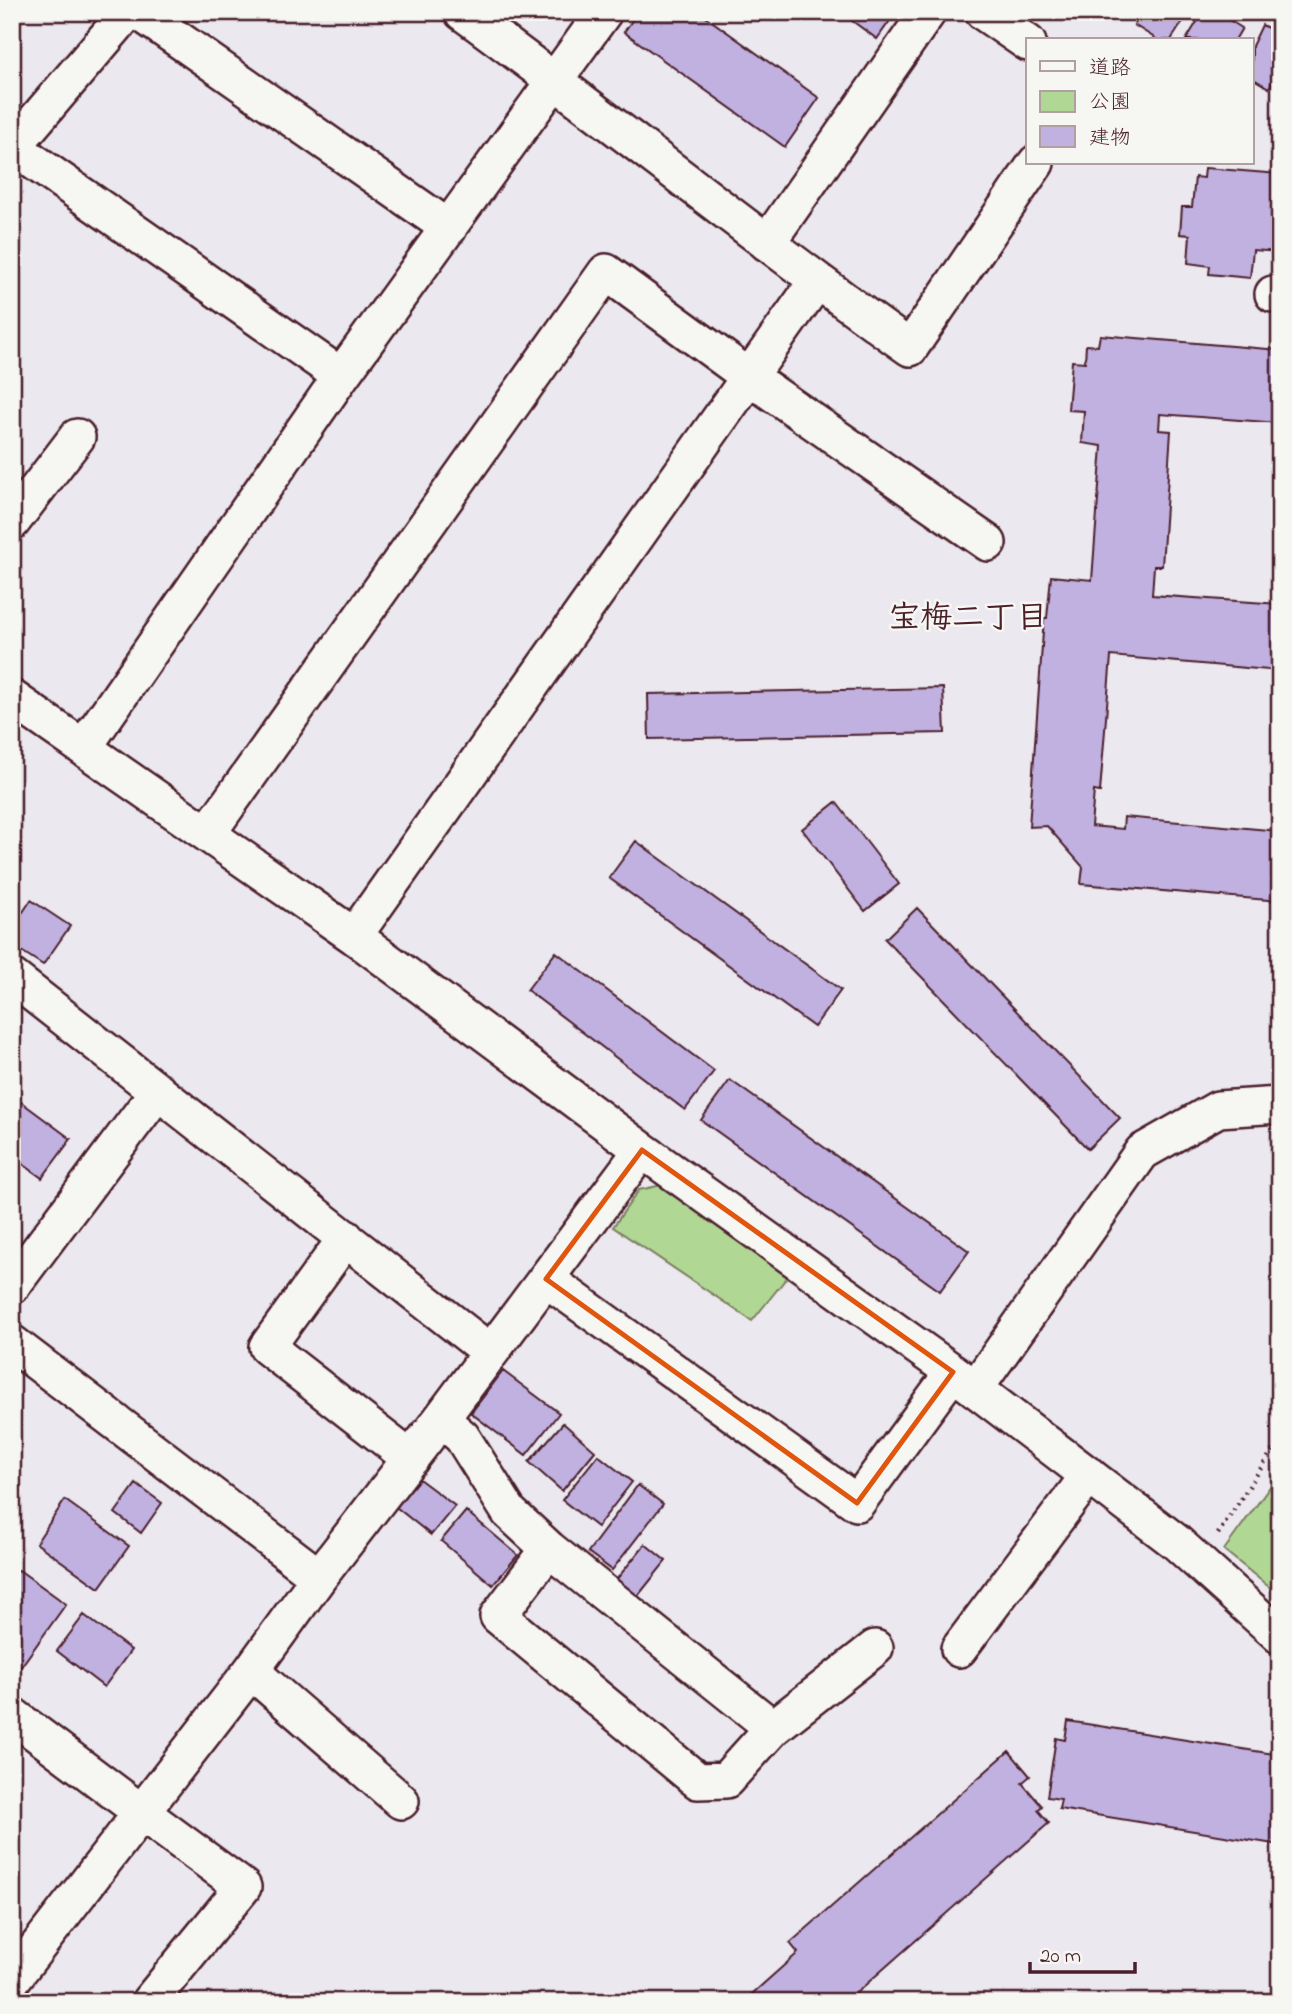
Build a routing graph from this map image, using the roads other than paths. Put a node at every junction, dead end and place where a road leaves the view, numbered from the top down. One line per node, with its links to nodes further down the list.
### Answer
1 (128, 12): 9 (street)
2 (139, 12): 11 (street)
3 (462, 12): 8 (street)
4 (604, 12): 8 (street)
5 (928, 12): 12 (street)
6 (983, 12): 7 (street)
7 (1026, 42)
8 (555, 80): 11 (street); 12 (street)
9 (13, 147): 14 (street)
10 (1035, 164): 13 (street)
11 (449, 228): 14 (street)
12 (767, 243): 13 (street)
13 (817, 281): 15 (street)
14 (341, 376): 20 (street)
15 (748, 376): 18 (street); 21 (street); 22 (street)
16 (78, 438): 17 (street)
17 (12, 522)
18 (988, 542)
19 (12, 698): 20 (street)
20 (84, 747): 21 (street)
21 (208, 833): 22 (street)
22 (354, 936): 26 (street)
23 (12, 977): 24 (street)
24 (158, 1090): 27 (street); 29 (street)
25 (1280, 1105): 32 (street)
26 (642, 1150): 28 (street); 32 (street)
27 (346, 1238): 31 (street); 34 (street)
28 (546, 1279): 31 (street); 32 (street)
29 (12, 1286)
30 (12, 1343): 37 (street)
31 (490, 1352): 33 (street)
32 (964, 1381): 35 (street)
33 (441, 1419): 34 (street); 36 (street)
34 (411, 1459): 37 (street)
35 (1089, 1475): 38 (street); 40 (street)
36 (548, 1549): 43 (street); 43 (street)
37 (318, 1577): 41 (street)
38 (1280, 1636)
39 (875, 1648): 43 (street)
40 (959, 1649)
41 (251, 1671): 44 (street); 45 (street)
42 (12, 1715): 45 (street)
43 (773, 1728)
44 (401, 1801)
45 (141, 1812): 46 (street); 47 (street)
46 (12, 1980)
47 (149, 2002)

